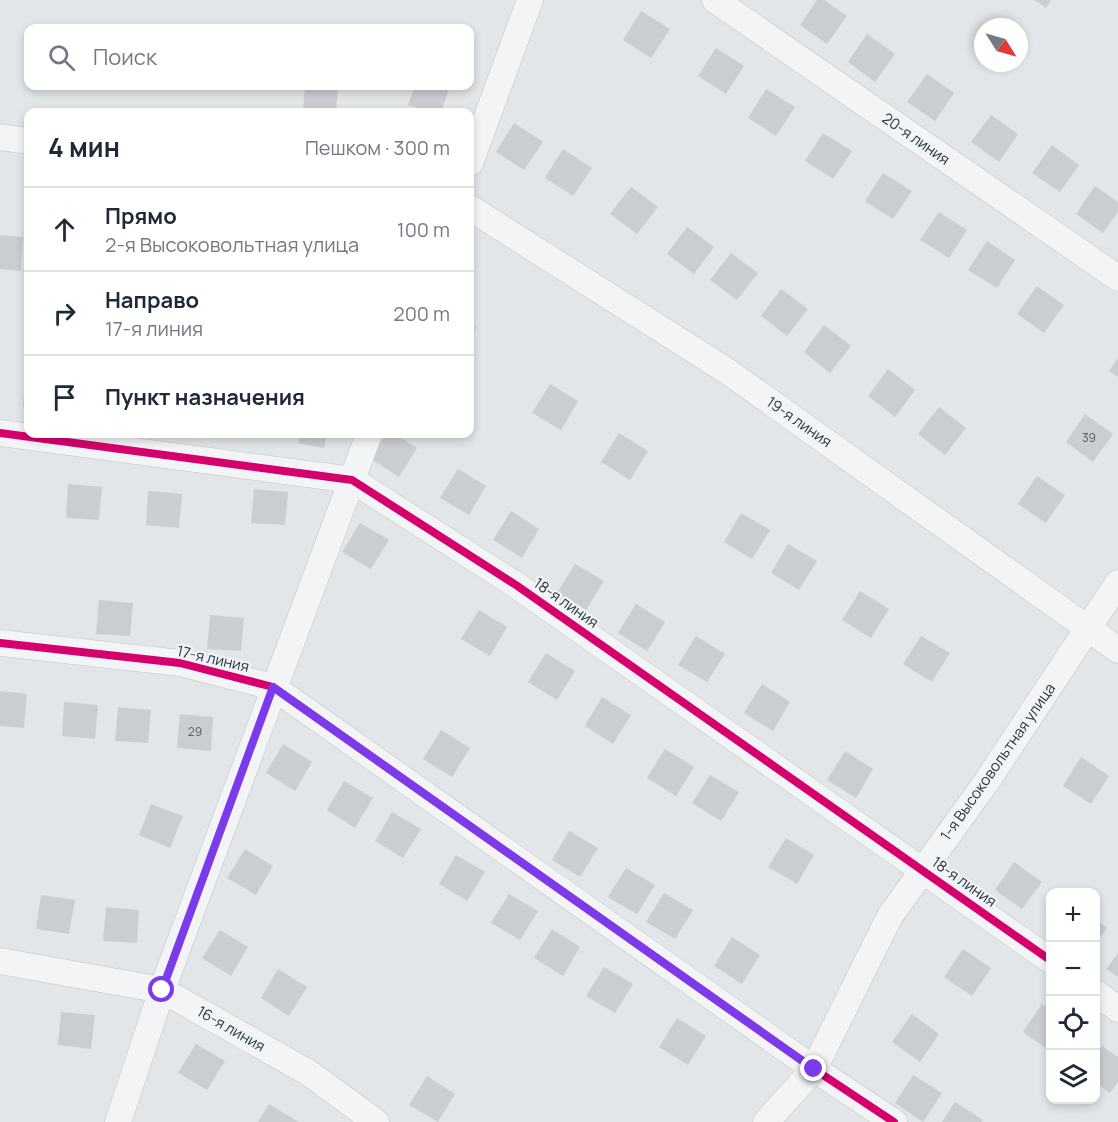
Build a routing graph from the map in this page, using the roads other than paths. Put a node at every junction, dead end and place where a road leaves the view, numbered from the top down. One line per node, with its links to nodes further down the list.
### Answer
1 (530, 0): 5 (street)
2 (715, 0): 7 (street, 20-я линия)
3 (0, 137): 4 (street)
4 (24, 140)
5 (474, 153)
6 (474, 211): 14 (street, 19-я линия)
7 (1118, 278)
8 (0, 433): 9 (street, 18-я линия)
9 (24, 436)
10 (37, 438): 12 (street, 18-я линия)
11 (368, 438): 12 (street)
12 (352, 480): 17 (street); 18 (street, 18-я линия)
13 (1118, 584): 14 (street, 1-я Высоковольтная улица)
14 (1089, 629): 16 (street, 19-я линия); 18 (street, 1-я Высоковольтная улица)
15 (0, 643): 17 (street, 17-я линия)
16 (1118, 650)
17 (273, 687): 21 (street); 24 (street, 17-я линия)
18 (923, 870): 19 (street, 18-я линия); 24 (street, 1-я Высоковольтная улица)
19 (1046, 957)
20 (0, 961): 21 (street, 16-я линия)
21 (162, 990): 25 (street); 26 (street, 16-я линия)
22 (1099, 996): 23 (street)
23 (1118, 1009)
24 (814, 1069): 27 (street, 1-я Высоковольтная улица); 28 (street, 17-я линия)
25 (118, 1122)
26 (376, 1122)
27 (766, 1122)
28 (894, 1122)

